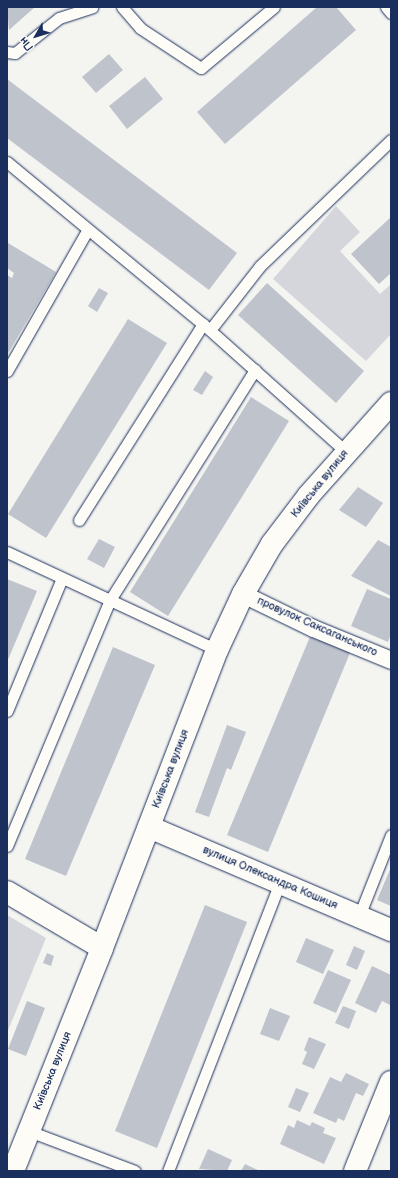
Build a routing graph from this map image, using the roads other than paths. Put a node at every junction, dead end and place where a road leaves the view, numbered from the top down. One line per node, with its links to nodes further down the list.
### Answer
1 (92, 7): 6 (lane)
2 (122, 7): 3 (lane)
3 (274, 7)
4 (386, 7): 5 (lane)
5 (391, 13)
6 (7, 52)
7 (391, 140): 10 (lane)
8 (7, 162): 9 (lane)
9 (88, 229): 10 (lane); 12 (lane)
10 (206, 327): 11 (lane); 15 (lane)
11 (255, 370): 14 (lane); 19 (lane)
12 (7, 371)
13 (391, 403): 14 (main road, Київська вулиця)
14 (346, 452): 18 (main road, Київська вулиця)
15 (79, 520)
16 (7, 552): 17 (lane)
17 (62, 578): 19 (lane); 22 (lane)
18 (243, 594): 20 (main road, Київська вулиця); 21 (street, провулок Саксаганського)
19 (110, 600): 20 (lane); 25 (lane)
20 (217, 650): 23 (main road, Київська вулиця)
21 (391, 660)
22 (7, 711)
23 (149, 827): 26 (main road, вулиця Олександра Кошиця); 30 (main road, Київська вулиця)
24 (391, 835): 28 (lane)
25 (7, 846)
26 (280, 882): 28 (main road, вулиця Олександра Кошиця); 35 (lane)
27 (7, 892): 30 (main road)
28 (359, 916): 29 (main road, вулиця Олександра Кошиця)
29 (391, 930)
30 (102, 948): 32 (main road, Київська вулиця)
31 (391, 1082): 36 (main road)
32 (29, 1131): 33 (main road, Київська вулиця); 34 (lane)
33 (12, 1171)
34 (135, 1171)
35 (168, 1171)
36 (355, 1171)

